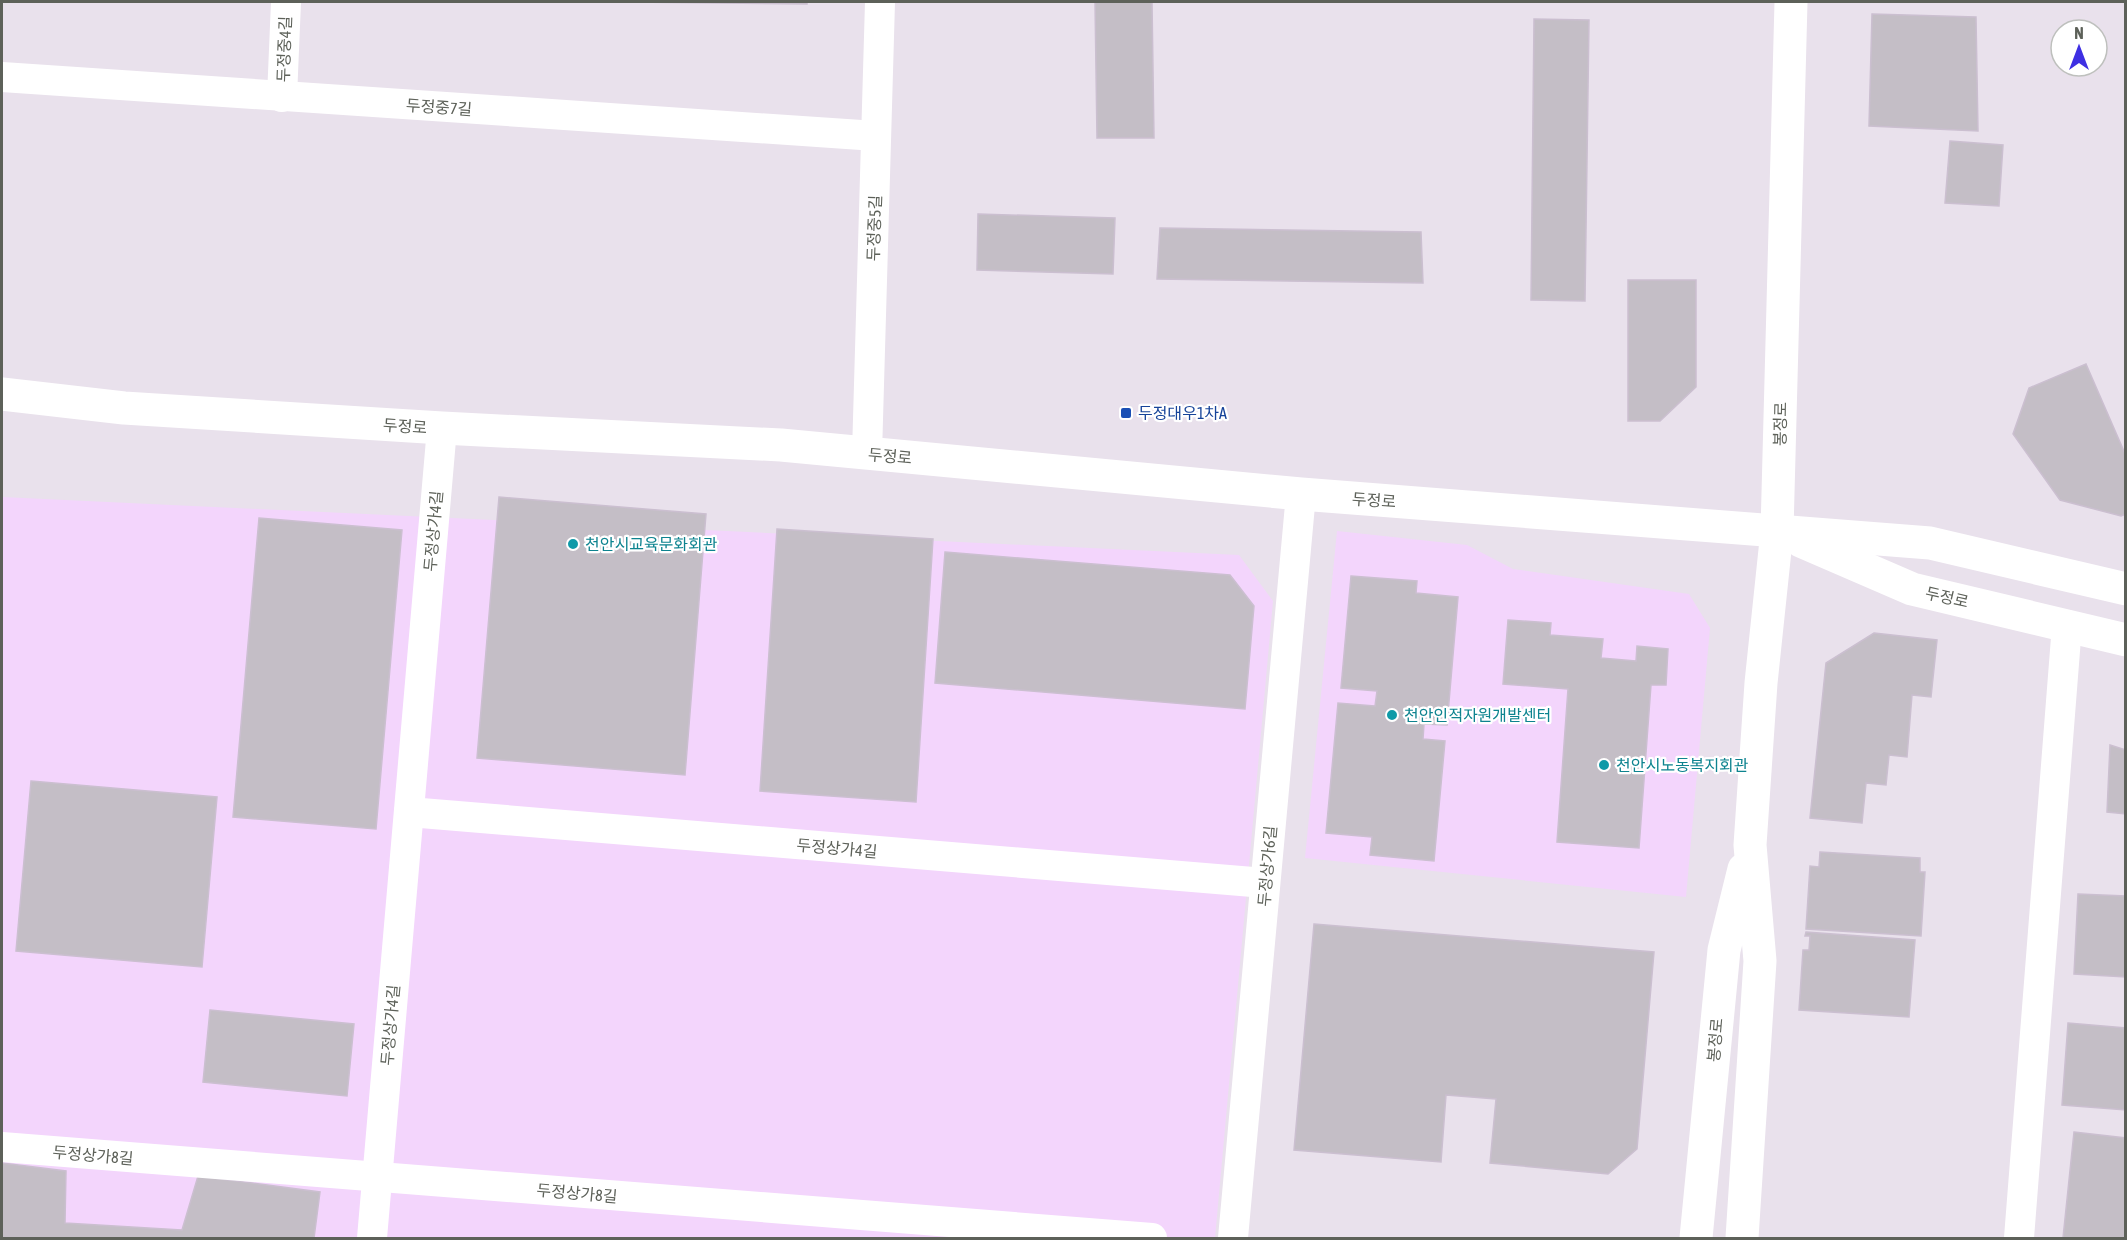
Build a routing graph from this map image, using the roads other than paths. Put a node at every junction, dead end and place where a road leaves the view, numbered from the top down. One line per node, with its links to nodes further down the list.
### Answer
1 (286, 2): 5 (street, 두정중4길)
2 (880, 2): 6 (street, 두정중5길)
3 (1791, 2): 11 (street, 봉정로)
4 (2, 77): 5 (street, 두정중7길)
5 (282, 97): 6 (street, 두정중7길)
6 (876, 136): 9 (street, 두정중5길)
7 (2, 394): 8 (street, 두정로)
8 (442, 428): 9 (street, 두정로); 15 (street, 두정상가4길)
9 (867, 454): 10 (street, 두정로)
10 (1301, 494): 11 (street, 두정로); 17 (street, 두정상가6길)
11 (1777, 531): 12 (street, 두정로); 13 (street, 두정로); 16 (street, 봉정로)
12 (2126, 589)
13 (2067, 625): 14 (street, 두정로); 26 (street)
14 (2126, 640)
15 (409, 812): 17 (street, 두정상가4길); 19 (street, 두정상가4길)
16 (1750, 845): 24 (street, 봉정로); 25 (street, 봉정로)
17 (1265, 883): 23 (street, 두정상가6길)
18 (2, 1147): 19 (street, 두정상가8길)
19 (377, 1177): 20 (street, 두정상가8길); 21 (street, 두정상가4길)
20 (821, 1225): 22 (street, 두정상가8길)
21 (372, 1239)
22 (1152, 1239)
23 (1233, 1239)
24 (1696, 1239)
25 (1742, 1239)
26 (2019, 1239)

